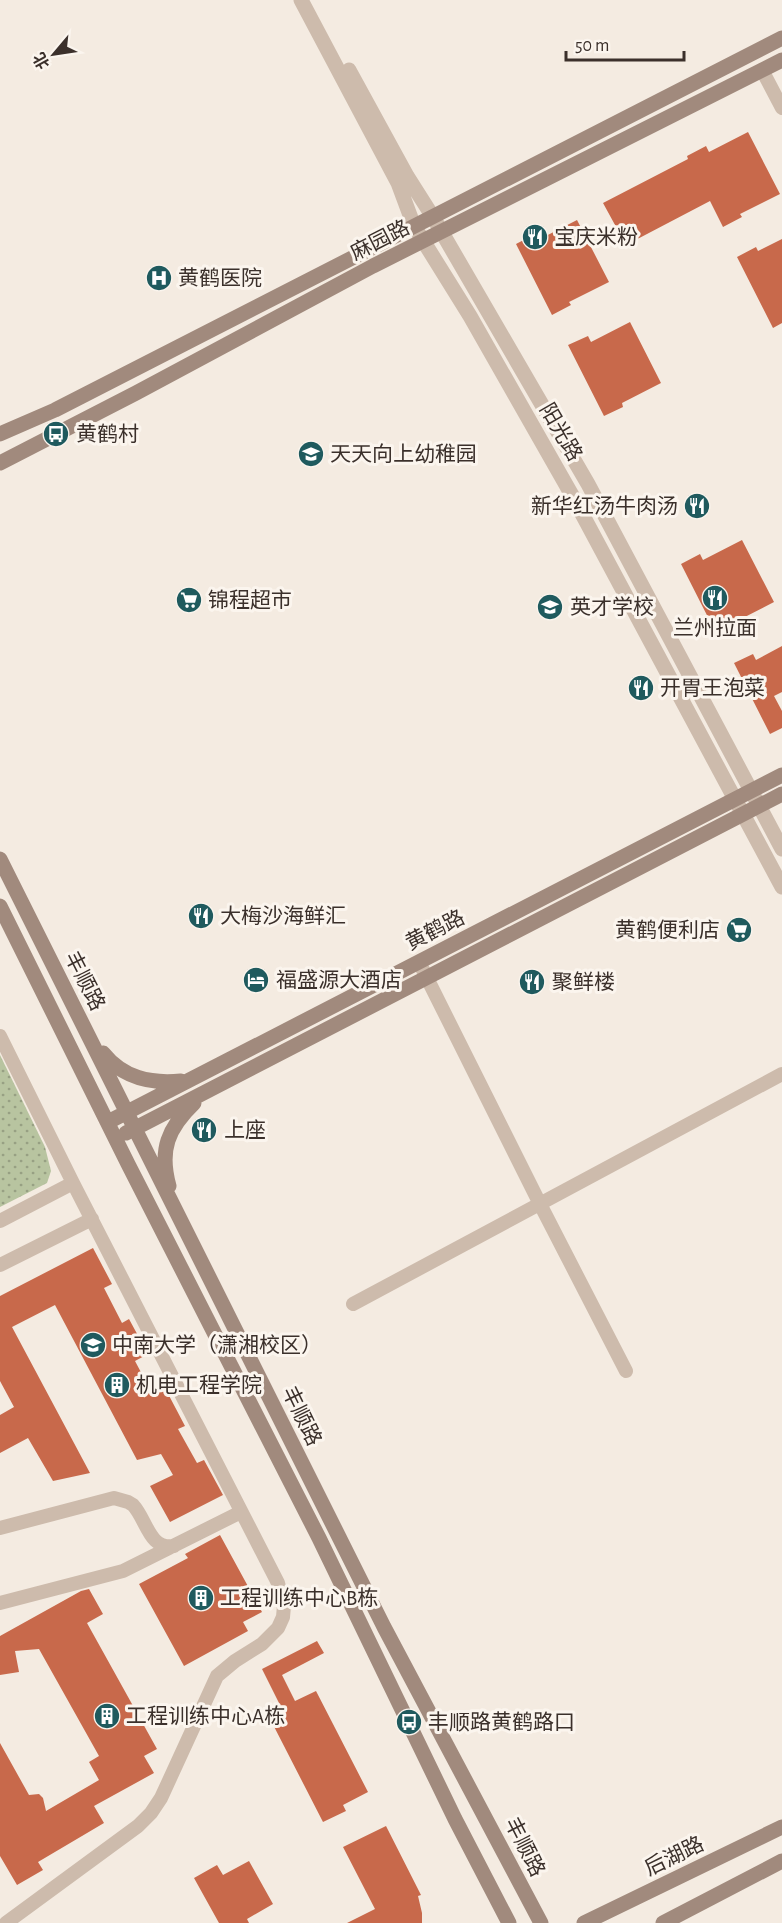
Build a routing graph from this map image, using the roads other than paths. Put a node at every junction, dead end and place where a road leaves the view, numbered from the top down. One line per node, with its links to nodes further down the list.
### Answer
1 (301, 0): 8 (street, 阳光路)
2 (311, 0): 7 (street, 阳光路)
3 (782, 38): 7 (main road)
4 (782, 60): 5 (main road, 麻园路)
5 (762, 70): 6 (street); 9 (main road, 麻园路)
6 (782, 108)
7 (433, 217): 8 (main road); 9 (street, 阳光路)
8 (414, 226): 10 (street, 阳光路); 11 (main road)
9 (442, 231): 10 (main road, 麻园路); 14 (street, 阳光路)
10 (423, 241): 12 (main road, 麻园路); 16 (street, 阳光路)
11 (0, 434)
12 (0, 463)
13 (782, 775): 14 (main road, 黄鹤路)
14 (752, 791): 16 (main road, 黄鹤路); 17 (street, 阳光路)
15 (782, 794): 17 (main road)
16 (736, 799): 18 (street, 阳光路); 23 (main road, 黄鹤路)
17 (759, 806): 18 (main road); 19 (street, 阳光路)
18 (744, 814): 21 (street, 阳光路); 24 (main road)
19 (782, 849)
20 (0, 859): 25 (main road, 丰顺路)
21 (782, 887)
22 (0, 906): 31 (main road)
23 (419, 962): 24 (street); 27 (main road, 黄鹤路)
24 (426, 978): 29 (main road); 35 (street)
25 (88, 1034): 27 (main road); 30 (main road, 丰顺路)
26 (0, 1036): 34 (street)
27 (211, 1069): 30 (main road, 黄鹤路)
28 (782, 1074): 35 (street)
29 (218, 1086): 32 (main road); 36 (main road)
30 (128, 1112): 31 (main road, 黄鹤路); 32 (main road, 丰顺路)
31 (108, 1122): 33 (main road)
32 (135, 1128): 33 (main road); 36 (main road, 丰顺路)
33 (116, 1138): 51 (main road)
34 (73, 1183): 37 (street); 38 (street)
35 (540, 1204): 40 (street); 41 (street)
36 (177, 1212): 52 (main road, 丰顺路)
37 (92, 1219): 39 (street); 42 (street)
38 (0, 1221)
39 (0, 1265)
40 (353, 1304)
41 (626, 1371)
42 (241, 1512): 45 (street); 50 (street)
43 (0, 1528): 44 (street)
44 (150, 1534): 45 (street); 46 (street)
45 (174, 1546): 46 (street)
46 (137, 1565): 47 (street)
47 (0, 1603)
48 (782, 1827): 53 (main road, 后湖路)
49 (782, 1861): 54 (main road)
50 (6, 1923)
51 (509, 1923)
52 (541, 1923)
53 (584, 1923)
54 (663, 1923)

